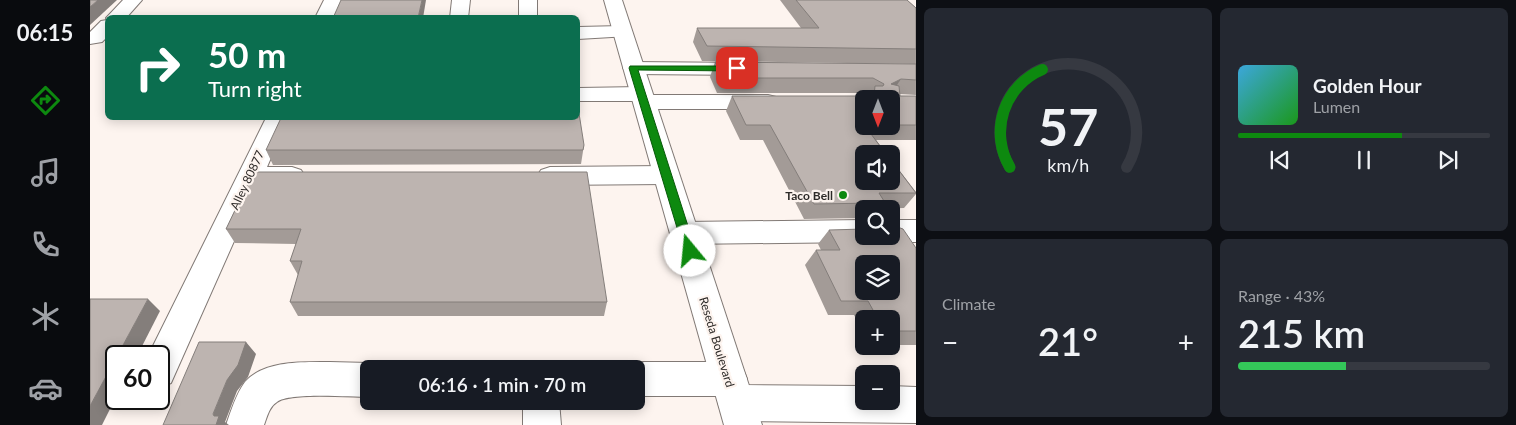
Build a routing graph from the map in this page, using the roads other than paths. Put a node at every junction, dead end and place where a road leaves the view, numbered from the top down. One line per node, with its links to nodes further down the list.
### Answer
1 (133, 0): 6 (main road)
2 (333, 0): 7 (main road)
3 (461, 0): 8 (main road)
4 (528, 0): 9 (main road)
5 (613, 0): 11 (main road, Reseda Boulevard)
6 (118, 15)
7 (326, 15)
8 (459, 15)
9 (528, 15)
10 (105, 28): 13 (main road)
11 (622, 32): 12 (main road); 14 (main road, Reseda Boulevard)
12 (580, 33)
13 (90, 38)
14 (633, 68): 15 (main road); 17 (main road, Reseda Boulevard)
15 (767, 69)
16 (580, 95): 17 (main road)
17 (643, 98): 18 (main road); 20 (main road, Reseda Boulevard)
18 (788, 102)
19 (276, 120): 21 (main road, Alley 80877)
20 (666, 175): 23 (main road); 27 (main road, Reseda Boulevard)
21 (249, 176): 22 (main road); 28 (main road, Alley 80877)
22 (318, 176)
23 (525, 176)
24 (855, 231): 27 (main road)
25 (900, 231): 26 (main road)
26 (916, 231)
27 (684, 233): 31 (main road, Reseda Boulevard)
28 (170, 347)
29 (360, 380): 34 (main road)
30 (645, 381): 31 (main road)
31 (736, 403): 32 (main road)
32 (916, 405)
33 (541, 410): 35 (main road)
34 (245, 425)
35 (542, 425)

